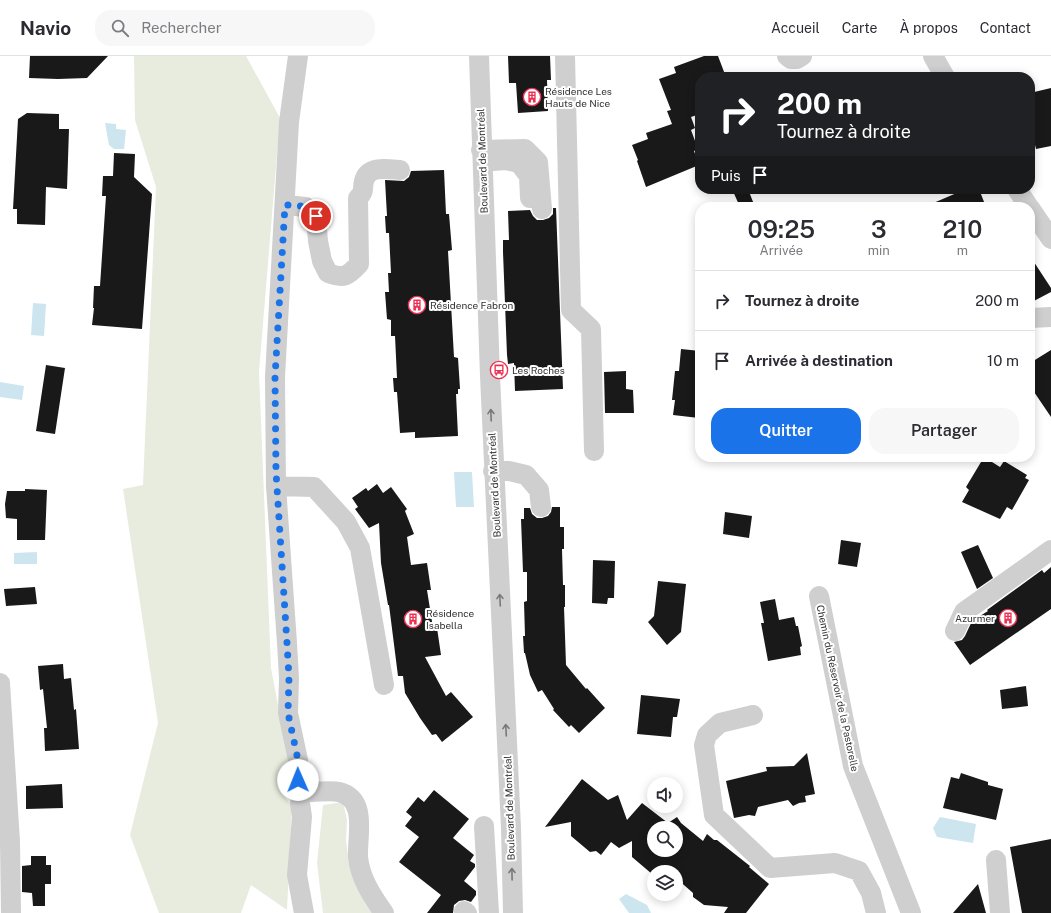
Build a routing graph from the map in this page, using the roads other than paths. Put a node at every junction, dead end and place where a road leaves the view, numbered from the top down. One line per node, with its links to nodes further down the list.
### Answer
1 (298, 56): 12 (street)
2 (479, 56): 8 (street, Boulevard de Montréal)
3 (565, 56): 18 (street)
4 (787, 56): 5 (street)
5 (802, 56)
6 (933, 56): 7 (street)
7 (942, 72)
8 (482, 156): 13 (street); 19 (street, Boulevard de Montréal, one-way to 8)
9 (375, 158): 11 (street)
10 (400, 170): 11 (street)
11 (358, 198): 12 (street)
12 (285, 205): 20 (street)
13 (536, 209)
14 (1035, 215): 15 (street)
15 (1051, 239)
16 (1051, 317): 17 (street)
17 (1035, 318)
18 (594, 451)
19 (493, 471): 21 (street); 35 (street, Boulevard de Montréal, one-way to 19)
20 (276, 486): 26 (street); 28 (street)
21 (541, 507)
22 (1051, 550): 24 (street)
23 (819, 596): 37 (street, Chemin du Réservoir de la Pastorelle)
24 (955, 631)
25 (0, 683): 31 (street)
26 (384, 685)
27 (753, 714): 36 (street)
28 (303, 792): 32 (street); 33 (street)
29 (484, 826): 34 (street)
30 (996, 860): 38 (street)
31 (11, 913)
32 (304, 913)
33 (384, 913)
34 (489, 913)
35 (513, 913)
36 (876, 913)
37 (911, 913)
38 (1000, 913)

